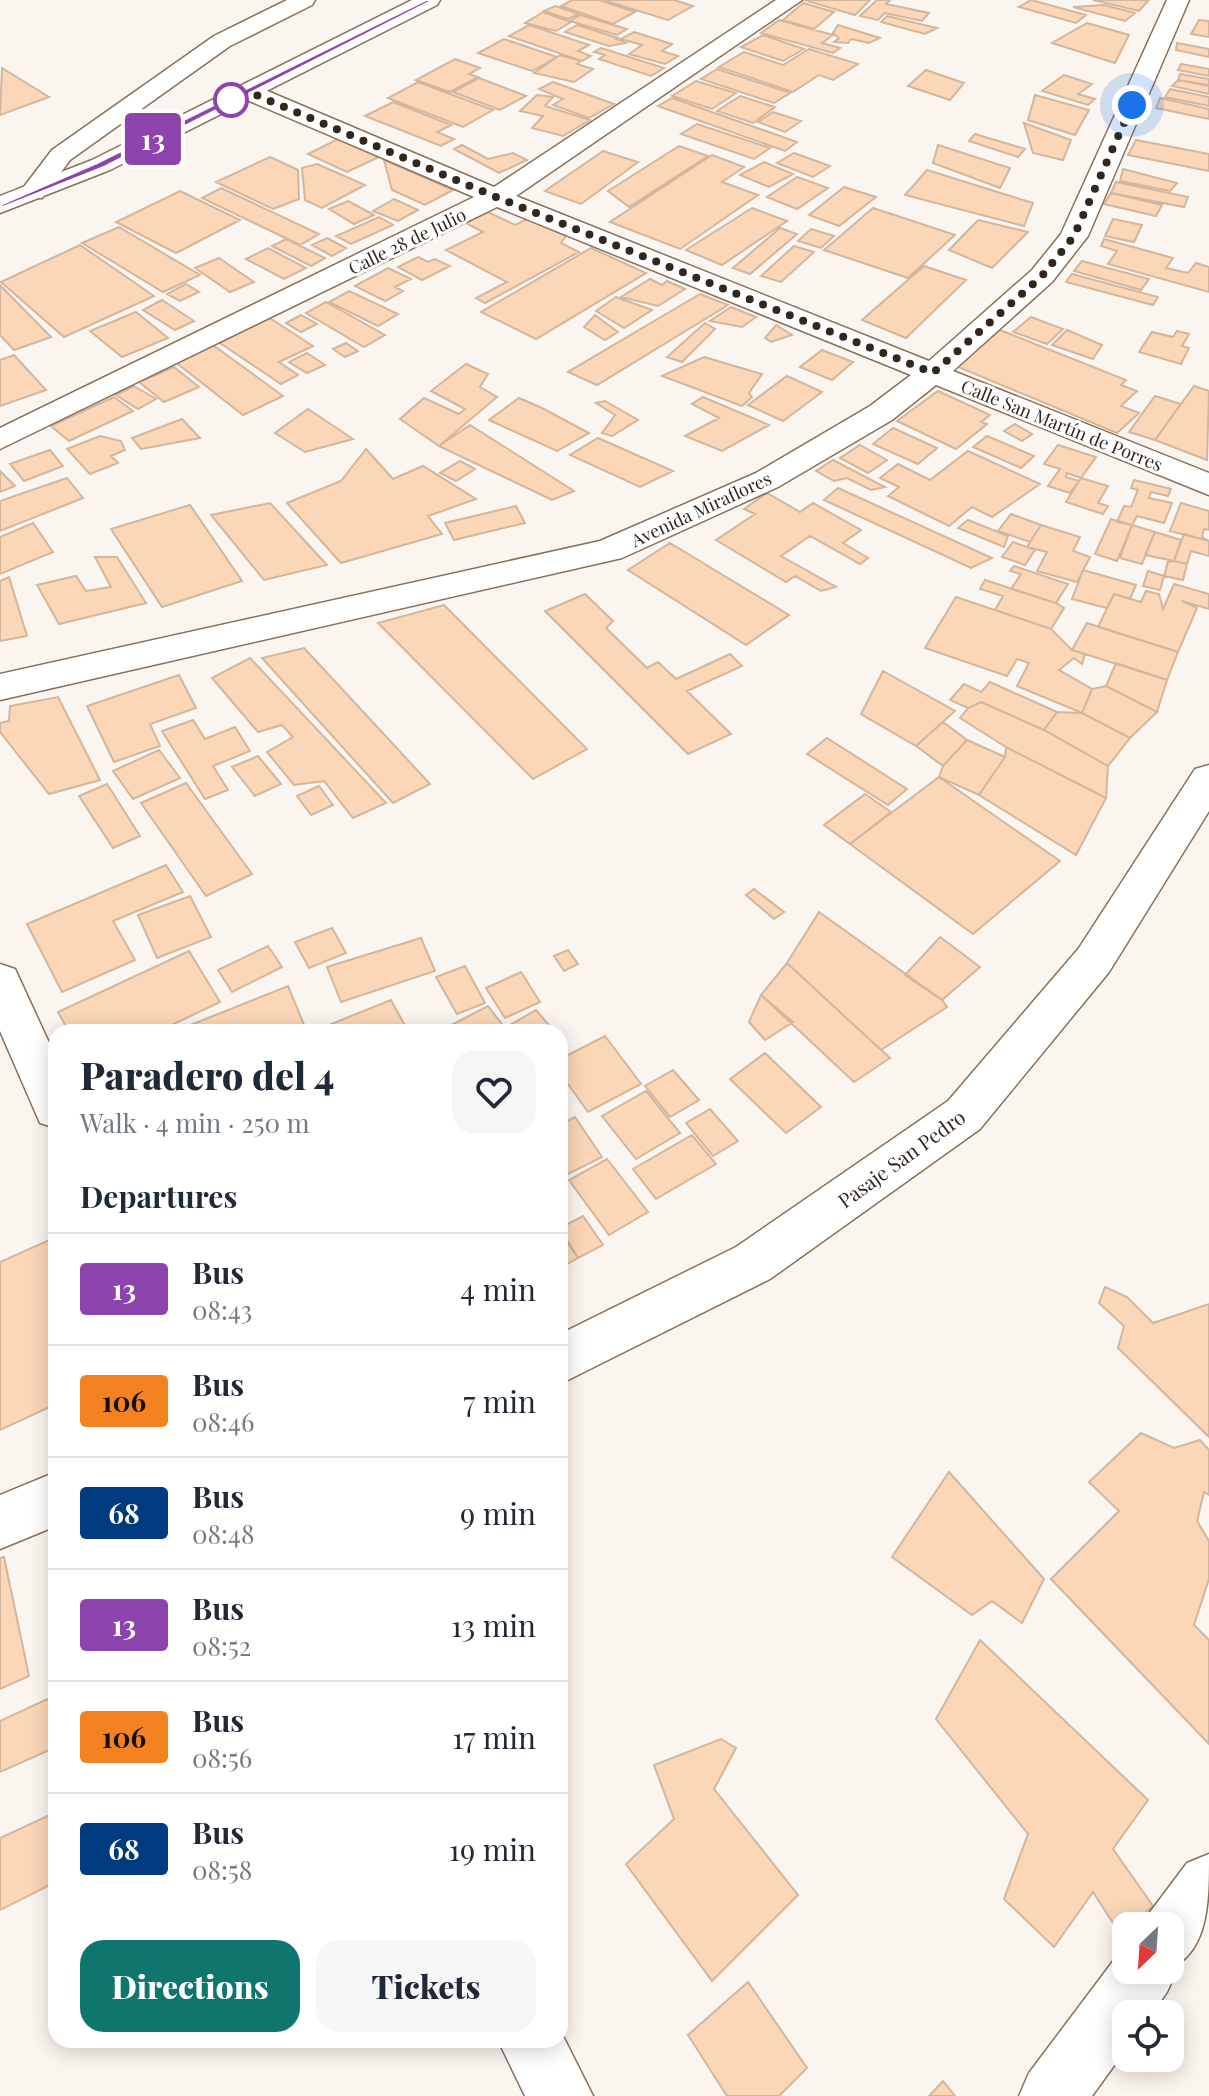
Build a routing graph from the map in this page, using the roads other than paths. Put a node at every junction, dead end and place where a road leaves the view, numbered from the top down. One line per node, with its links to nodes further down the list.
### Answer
1 (304, 0): 6 (main road)
2 (429, 0): 5 (main road)
3 (791, 0): 7 (main road, Calle 28 de Julio)
4 (1178, 0): 9 (main road, Avenida Miraflores)
5 (249, 92): 6 (main road); 7 (main road, Calle San Martín de Porres)
6 (33, 192): 8 (main road)
7 (496, 197): 9 (main road, Calle San Martín de Porres); 10 (main road, Calle 28 de Julio)
8 (0, 205)
9 (933, 373): 11 (main road, Calle San Martín de Porres); 12 (main road, Avenida Miraflores)
10 (0, 440)
11 (1209, 485)
12 (0, 687)
13 (1209, 779): 16 (main road, Pasaje San Pedro)
14 (0, 981): 15 (main road)
15 (48, 1091)
16 (568, 1356)
17 (48, 1502): 18 (main road)
18 (0, 1522)
19 (1209, 1885): 20 (main road)
20 (1184, 1918)
21 (1135, 1984): 24 (main road)
22 (534, 2048): 23 (main road)
23 (560, 2096)
24 (1052, 2096)

